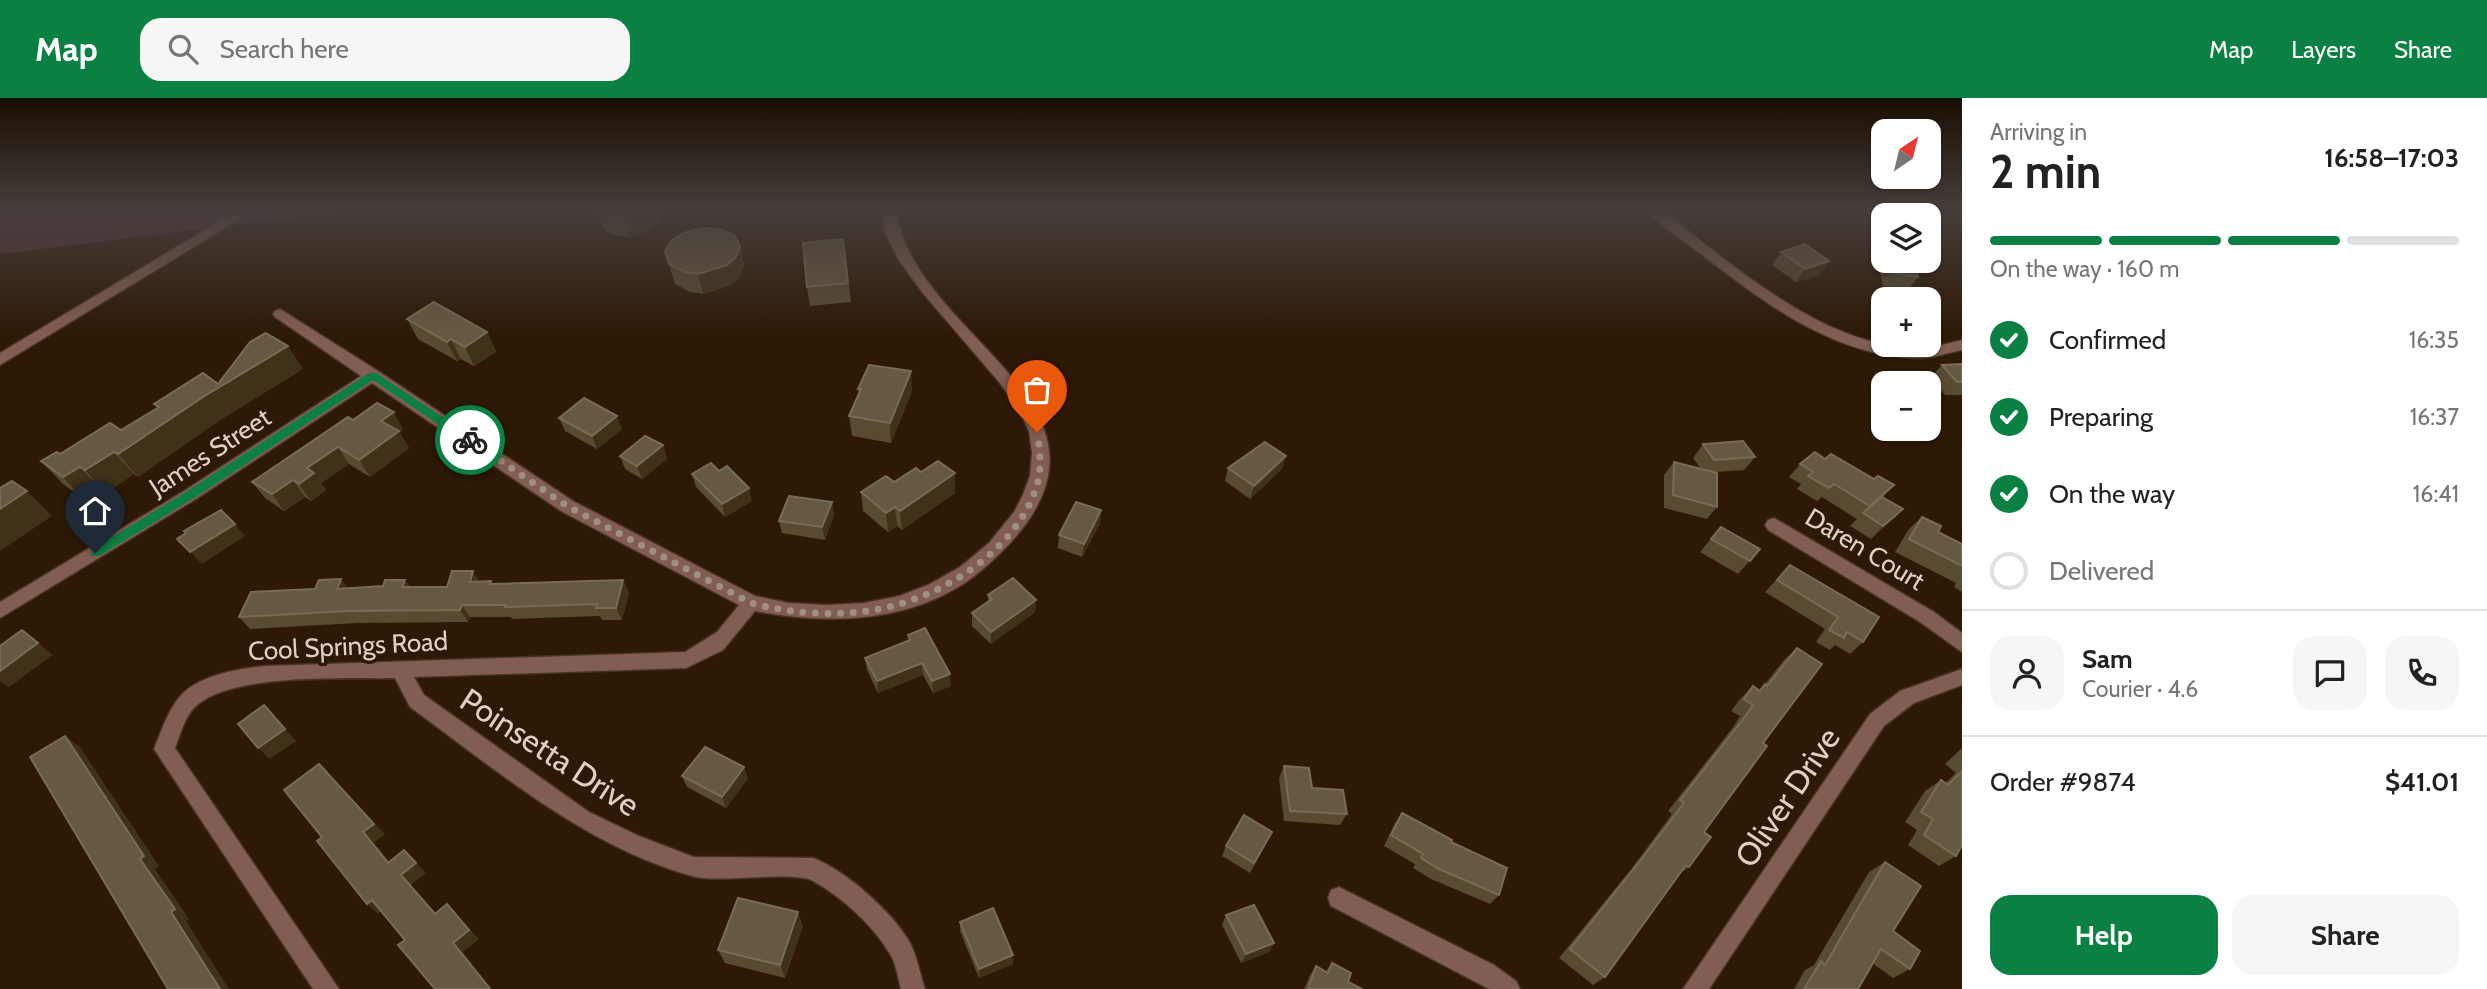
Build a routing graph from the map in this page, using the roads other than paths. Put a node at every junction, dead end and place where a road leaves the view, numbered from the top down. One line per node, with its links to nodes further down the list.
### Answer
1 (181, 251): 6 (street)
2 (898, 251): 9 (street)
3 (1707, 251): 5 (street)
4 (280, 314): 7 (street)
5 (1962, 345)
6 (0, 360)
7 (373, 375): 9 (street); 10 (street, James Street)
8 (1774, 525): 11 (street, Daren Court)
9 (751, 603): 12 (street, Cool Springs Road)
10 (0, 611)
11 (1962, 644)
12 (401, 671): 15 (street, Cool Springs Road); 16 (street, Poinsetta Drive)
13 (1962, 677): 18 (street, Oliver Drive)
14 (1339, 898): 17 (street)
15 (327, 989)
16 (913, 989)
17 (1508, 989)
18 (1695, 989)

